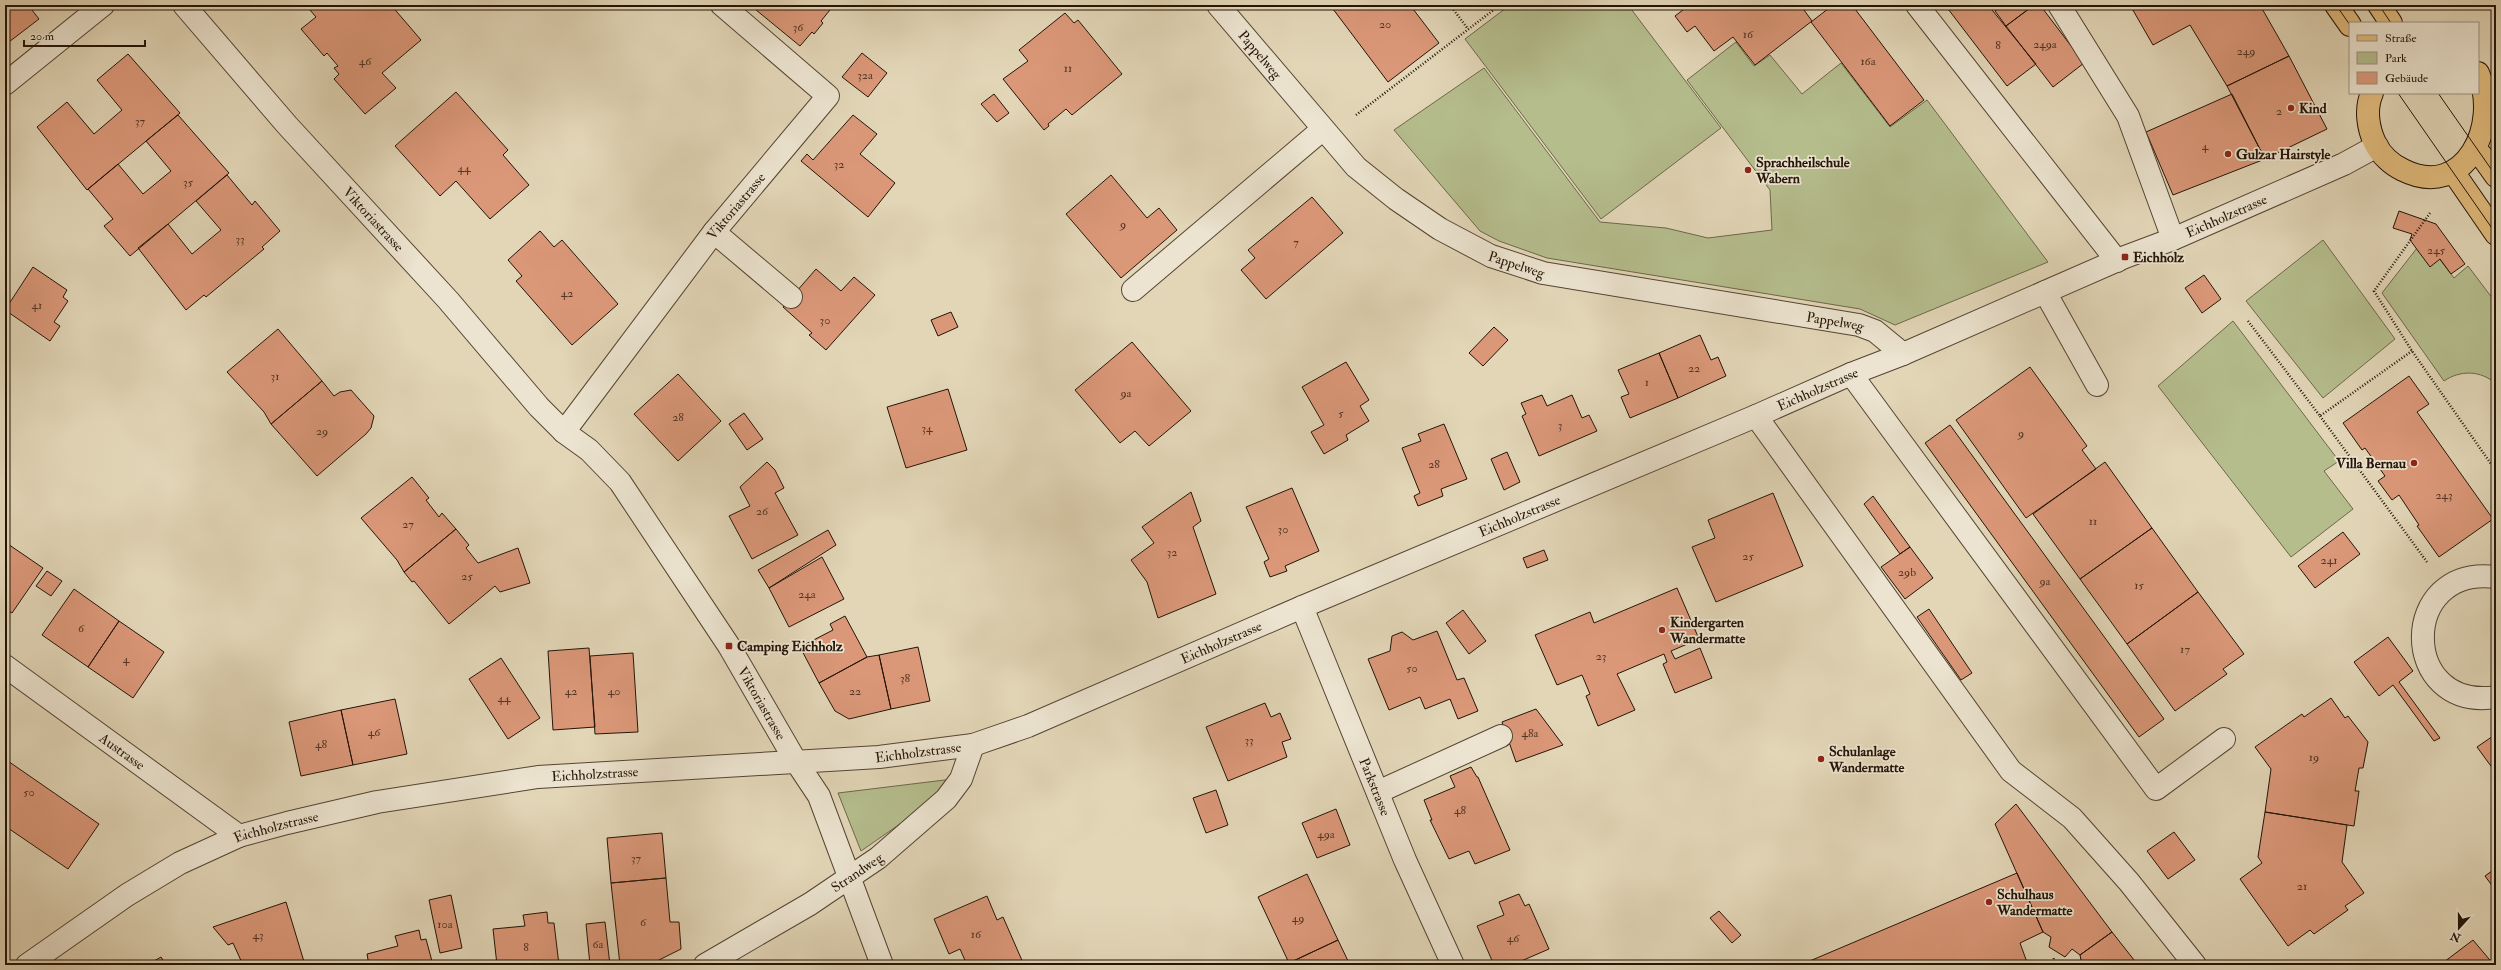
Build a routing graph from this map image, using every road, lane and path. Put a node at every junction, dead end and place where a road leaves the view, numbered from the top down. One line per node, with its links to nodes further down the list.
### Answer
1 (103, 5): 15 (street)
2 (184, 5): 37 (street, Viktoriastrasse)
3 (722, 5): 23 (street, Viktoriastrasse)
4 (1218, 5): 17 (street, Pappelweg)
5 (1450, 5): 13 (path)
6 (1500, 5): 13 (path)
7 (1917, 5): 26 (street)
8 (2059, 5): 25 (street)
9 (2336, 5): 12 (main road)
10 (2379, 5): 11 (main road)
11 (2390, 22)
12 (2349, 23)
13 (1468, 29): 17 (path)
14 (2479, 75): 19 (main road)
15 (5, 84)
16 (2372, 94): 18 (main road)
17 (1326, 133): 27 (street); 32 (street, Pappelweg)
18 (2376, 146): 20 (main road); 25 (street, Eichholzstrasse)
19 (2481, 155): 20 (main road); 21 (main road)
20 (2454, 173): 24 (main road)
21 (2496, 176)
22 (2430, 213): 31 (path)
23 (714, 232): 29 (street); 37 (street, Viktoriastrasse)
24 (2496, 234)
25 (2173, 239): 26 (street, Eichholzstrasse)
26 (2117, 261): 28 (street, Eichholzstrasse)
27 (1133, 290)
28 (2045, 292): 32 (street, Eichholzstrasse); 34 (street)
29 (791, 297)
30 (2248, 321): 36 (path)
31 (2412, 351): 36 (path); 38 (path)
32 (1903, 354): 33 (street, Eichholzstrasse)
33 (1851, 374): 35 (street, Eichholzstrasse); 45 (street)
34 (2097, 385)
35 (1756, 416): 41 (street, Eichholzstrasse); 57 (street)
36 (2320, 416): 40 (path)
37 (564, 432): 47 (street, Viktoriastrasse)
38 (2496, 471)
39 (2496, 577): 40 (street)
40 (2446, 588): 43 (street)
41 (1302, 607): 46 (street, Eichholzstrasse); 48 (street, Parkstrasse)
42 (5, 666): 49 (street, Austrasse)
43 (2496, 697)
44 (1501, 736): 48 (street)
45 (2224, 739)
46 (973, 745): 47 (street, Eichholzstrasse); 50 (street, Strandweg)
47 (796, 760): 49 (street, Eichholzstrasse); 50 (street, Viktoriastrasse)
48 (1378, 792): 55 (street, Parkstrasse)
49 (239, 836): 52 (street, Eichholzstrasse)
50 (848, 878): 53 (street, Strandweg); 54 (street, Viktoriastrasse)
51 (2054, 958): 56 (path)
52 (27, 965)
53 (706, 965)
54 (882, 965)
55 (1453, 965)
56 (2052, 965)
57 (2194, 965)

